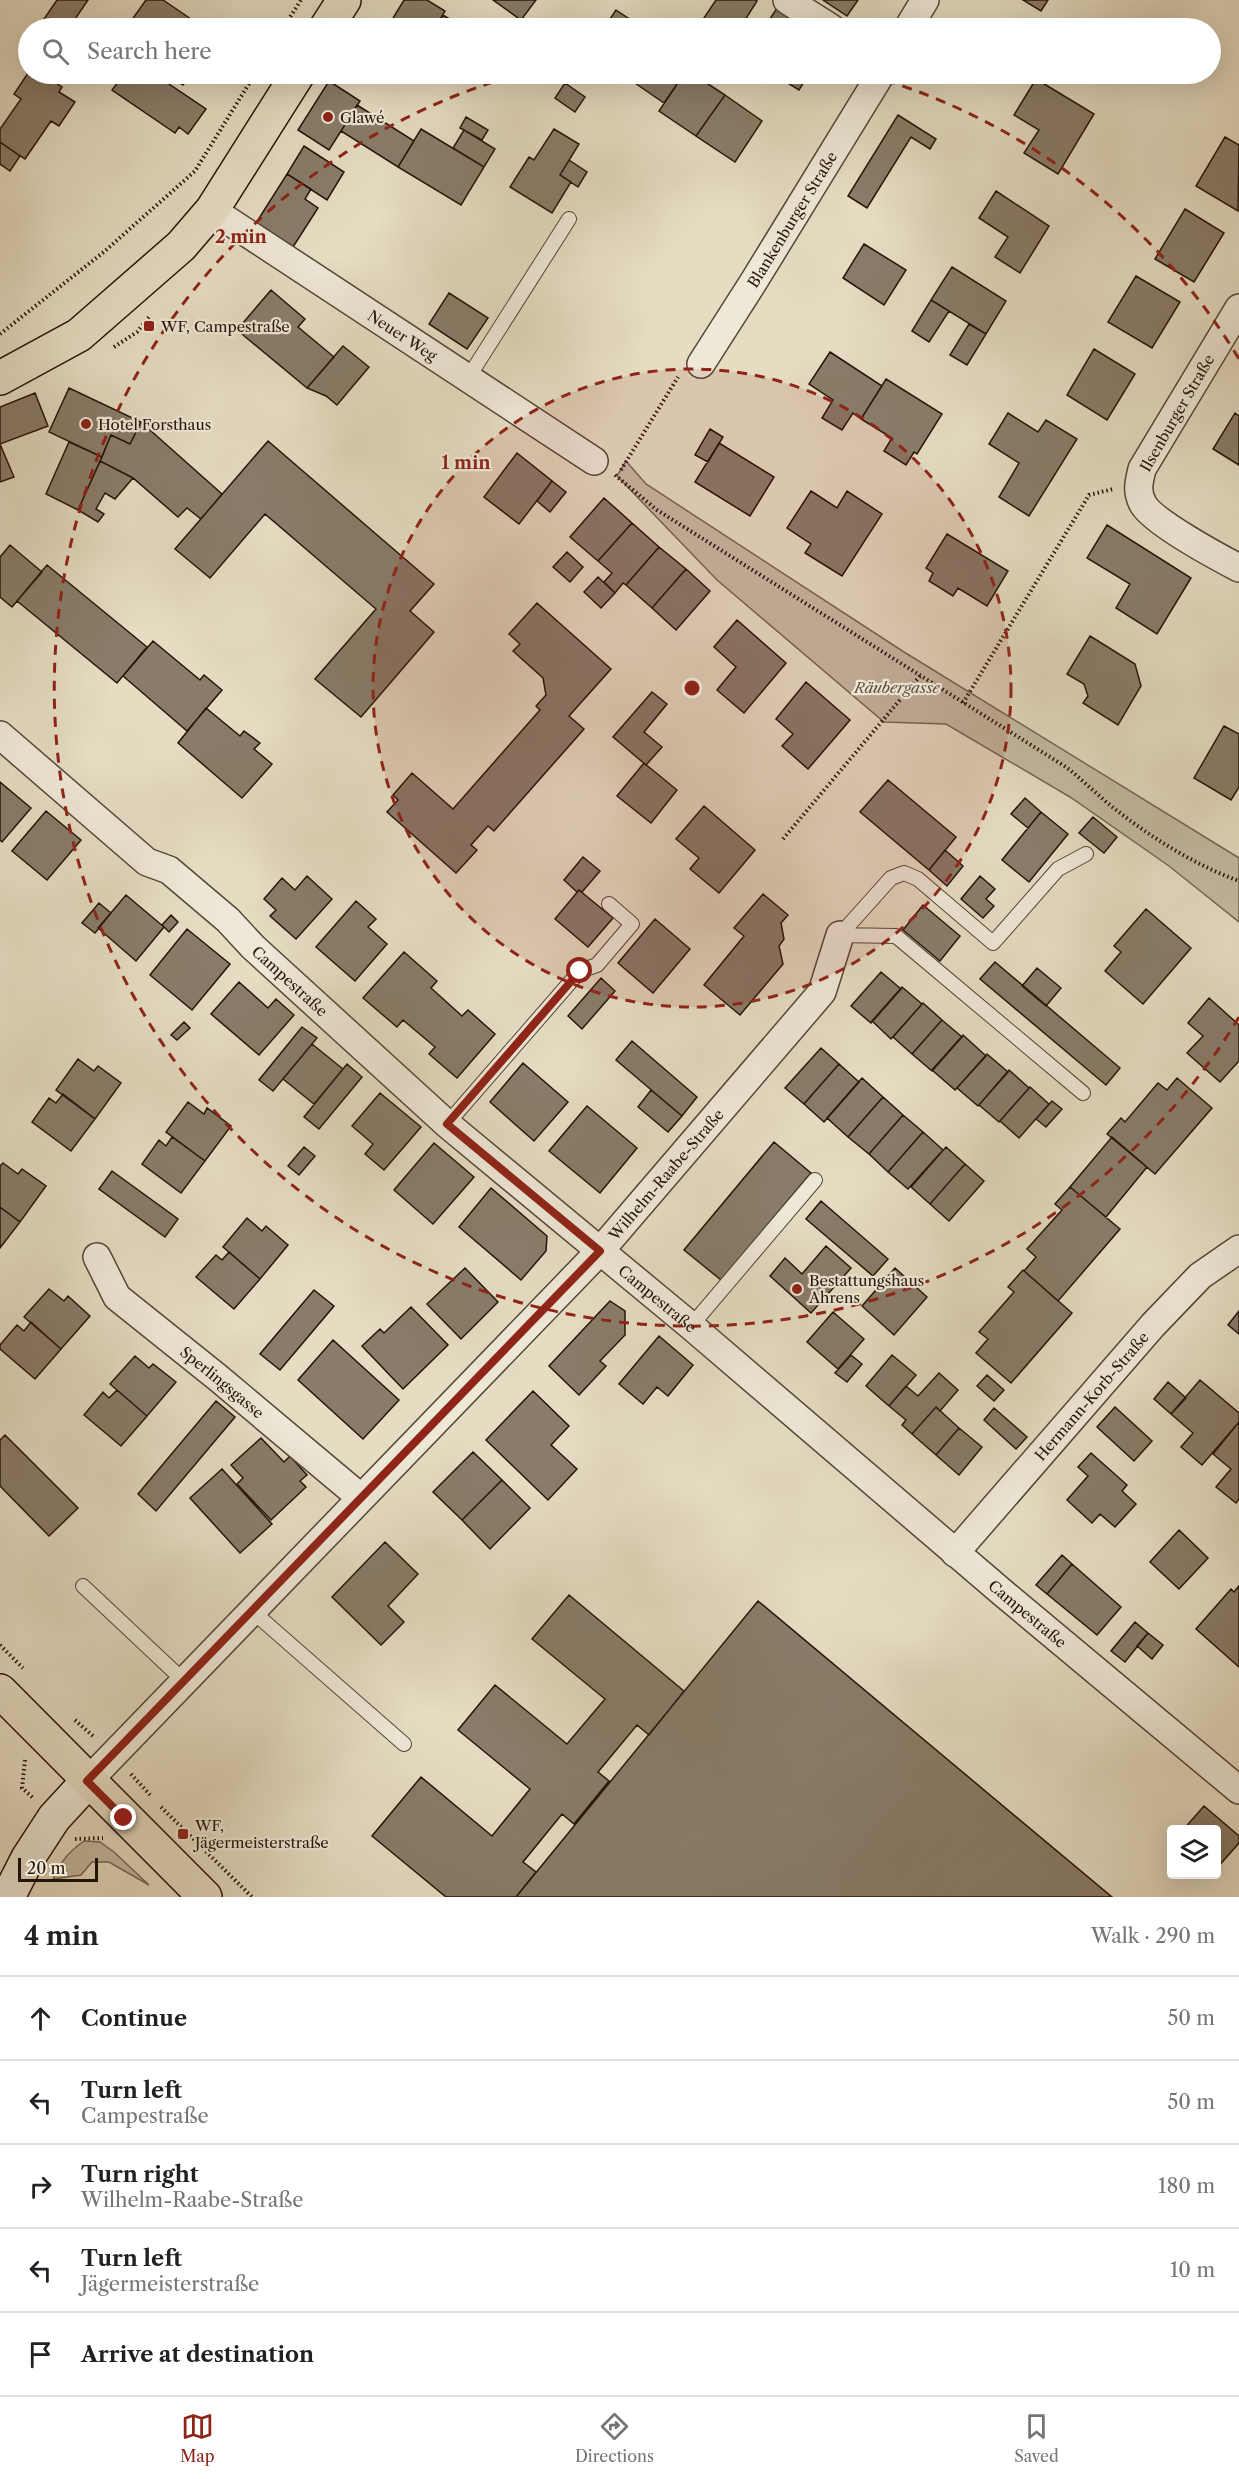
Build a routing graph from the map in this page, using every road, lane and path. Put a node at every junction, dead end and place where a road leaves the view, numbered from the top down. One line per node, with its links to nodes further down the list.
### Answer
1 (301, 0): 5 (path)
2 (344, 0): 6 (main road)
3 (787, 0): 7 (street)
4 (925, 0): 8 (street)
5 (289, 18)
6 (332, 18)
7 (815, 18)
8 (914, 18)
9 (249, 84): 15 (path)
10 (292, 84): 12 (main road)
11 (875, 84): 16 (street, Blankenburger Straße)
12 (212, 210): 17 (main road); 18 (street, Neuer Weg)
13 (569, 219): 18 (lane)
14 (1239, 308): 21 (street, Ilsenburger Straße)
15 (0, 334)
16 (701, 364): 20 (path)
17 (0, 378)
18 (468, 378): 19 (street, Neuer Weg)
19 (594, 461): 20 (path)
20 (617, 476): 23 (path)
21 (1137, 488): 22 (street); 24 (path)
22 (1239, 568)
23 (920, 676): 24 (path); 26 (path)
24 (963, 703): 28 (path)
25 (0, 735): 32 (street, Campestraße)
26 (783, 839)
27 (1086, 854): 30 (lane)
28 (1239, 881)
29 (609, 904): 32 (lane)
30 (840, 934): 31 (lane); 35 (street, Wilhelm-Raabe-Straße)
31 (1083, 1093)
32 (447, 1124): 35 (street, Campestraße)
33 (815, 1180): 37 (lane)
34 (1239, 1249): 39 (street, Hermann-Korb-Straße)
35 (600, 1251): 37 (street, Campestraße); 38 (street, Wilhelm-Raabe-Straße)
36 (97, 1257): 38 (street, Sperlingsgasse)
37 (691, 1326): 39 (street, Campestraße)
38 (360, 1497): 41 (street, Wilhelm-Raabe-Straße)
39 (955, 1553): 48 (street, Campestraße)
40 (83, 1586): 42 (lane)
41 (251, 1610): 42 (street, Wilhelm-Raabe-Straße); 44 (lane)
42 (184, 1681): 46 (street, Wilhelm-Raabe-Straße)
43 (0, 1691): 46 (main road)
44 (404, 1744)
45 (26, 1763): 47 (path)
46 (87, 1781): 50 (main road); 53 (main road)
47 (22, 1788)
48 (1239, 1790)
49 (148, 1794): 54 (path)
50 (54, 1818): 51 (path); 52 (main road)
51 (107, 1838)
52 (8, 1897)
53 (205, 1897)
54 (252, 1897)

